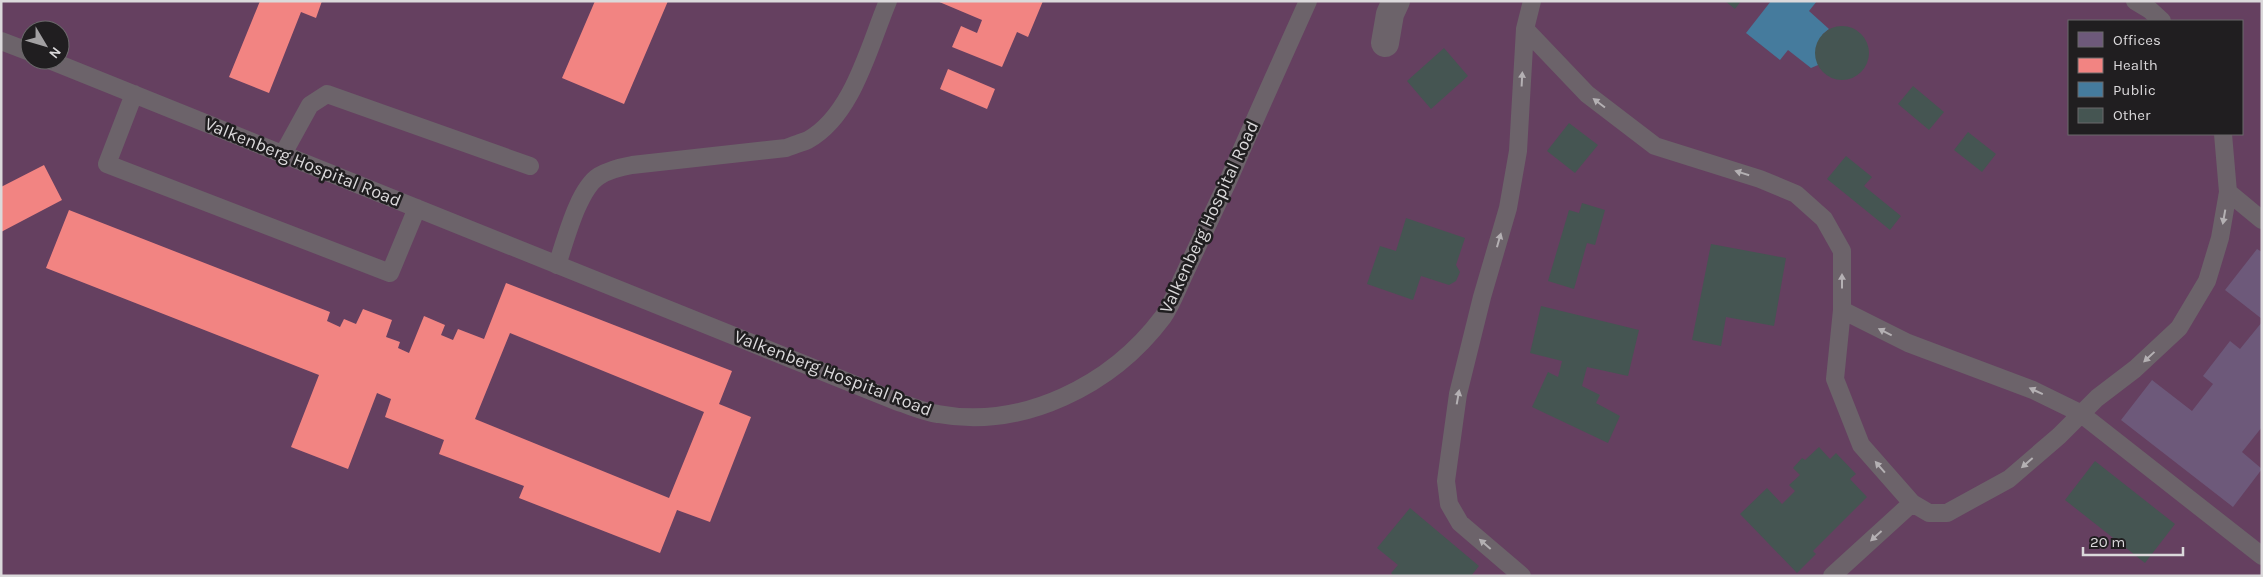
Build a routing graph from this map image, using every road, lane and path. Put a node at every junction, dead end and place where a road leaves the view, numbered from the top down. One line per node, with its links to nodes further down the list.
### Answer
1 (888, 1): 19 (lane)
2 (1308, 1): 19 (lane, Valkenberg Hospital Road)
3 (1396, 1): 9 (street)
4 (1532, 1): 7 (lane)
5 (2135, 1): 6 (lane)
6 (2161, 20)
7 (1525, 29): 20 (lane, one-way to 7); 24 (lane, one-way to 7)
8 (1, 41): 10 (lane)
9 (1385, 43)
10 (20, 48)
11 (70, 68): 12 (lane, Valkenberg Hospital Road)
12 (134, 94): 14 (lane, Valkenberg Hospital Road); 17 (lane)
13 (2223, 135): 16 (lane)
14 (284, 154): 15 (lane); 17 (lane, Valkenberg Hospital Road)
15 (530, 166)
16 (2228, 192): 18 (lane); 21 (lane, one-way to 21)
17 (418, 208): 19 (lane, Valkenberg Hospital Road)
18 (2262, 220)
19 (557, 264)
20 (1842, 310): 21 (lane, one-way to 20); 22 (lane, one-way to 20)
21 (2080, 413): 22 (lane, one-way to 22); 23 (lane)
22 (1912, 504): 25 (lane, one-way to 25)
23 (2262, 556)
24 (1522, 576)
25 (1832, 576)

